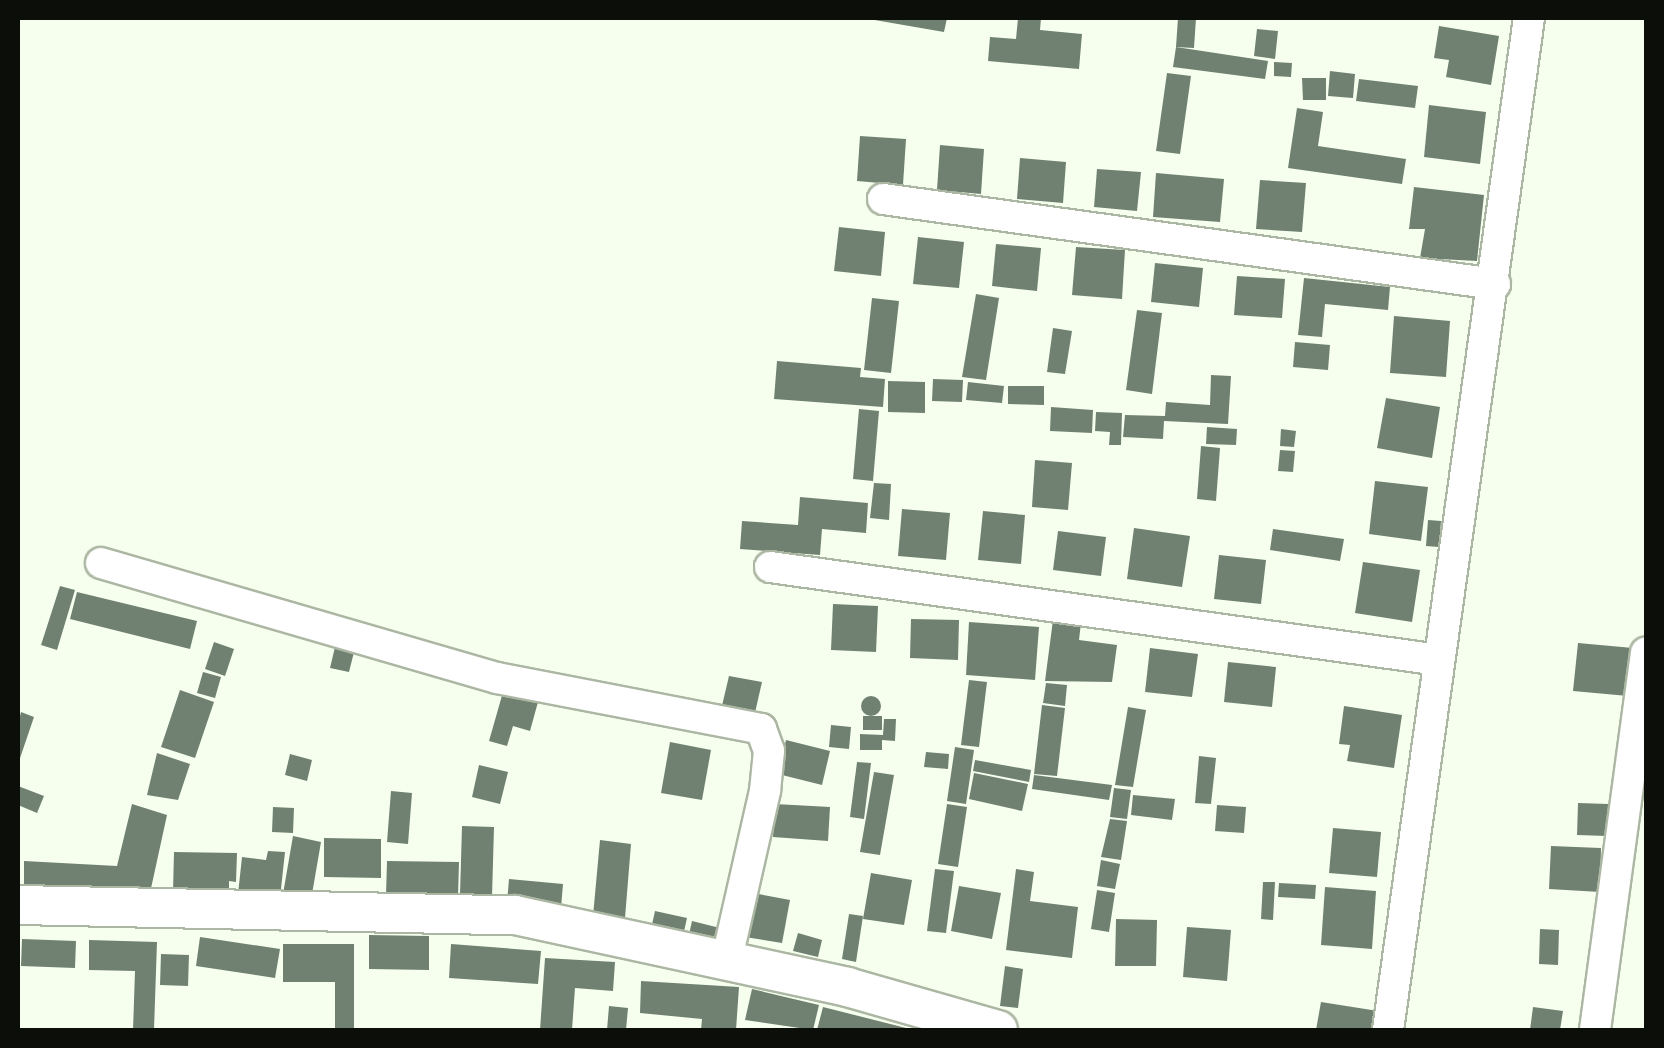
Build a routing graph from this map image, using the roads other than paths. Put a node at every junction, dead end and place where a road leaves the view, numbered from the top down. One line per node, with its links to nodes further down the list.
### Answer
1 (1529, 18): 3 (street)
2 (883, 199): 3 (street)
3 (1495, 284): 7 (street)
4 (100, 563): 10 (street)
5 (770, 567): 7 (street)
6 (1646, 652): 8 (street)
7 (1439, 660): 12 (street)
8 (1635, 849): 13 (street)
9 (18, 906): 10 (street)
10 (727, 958): 11 (street)
11 (998, 1030)
12 (1388, 1030)
13 (1595, 1030)

